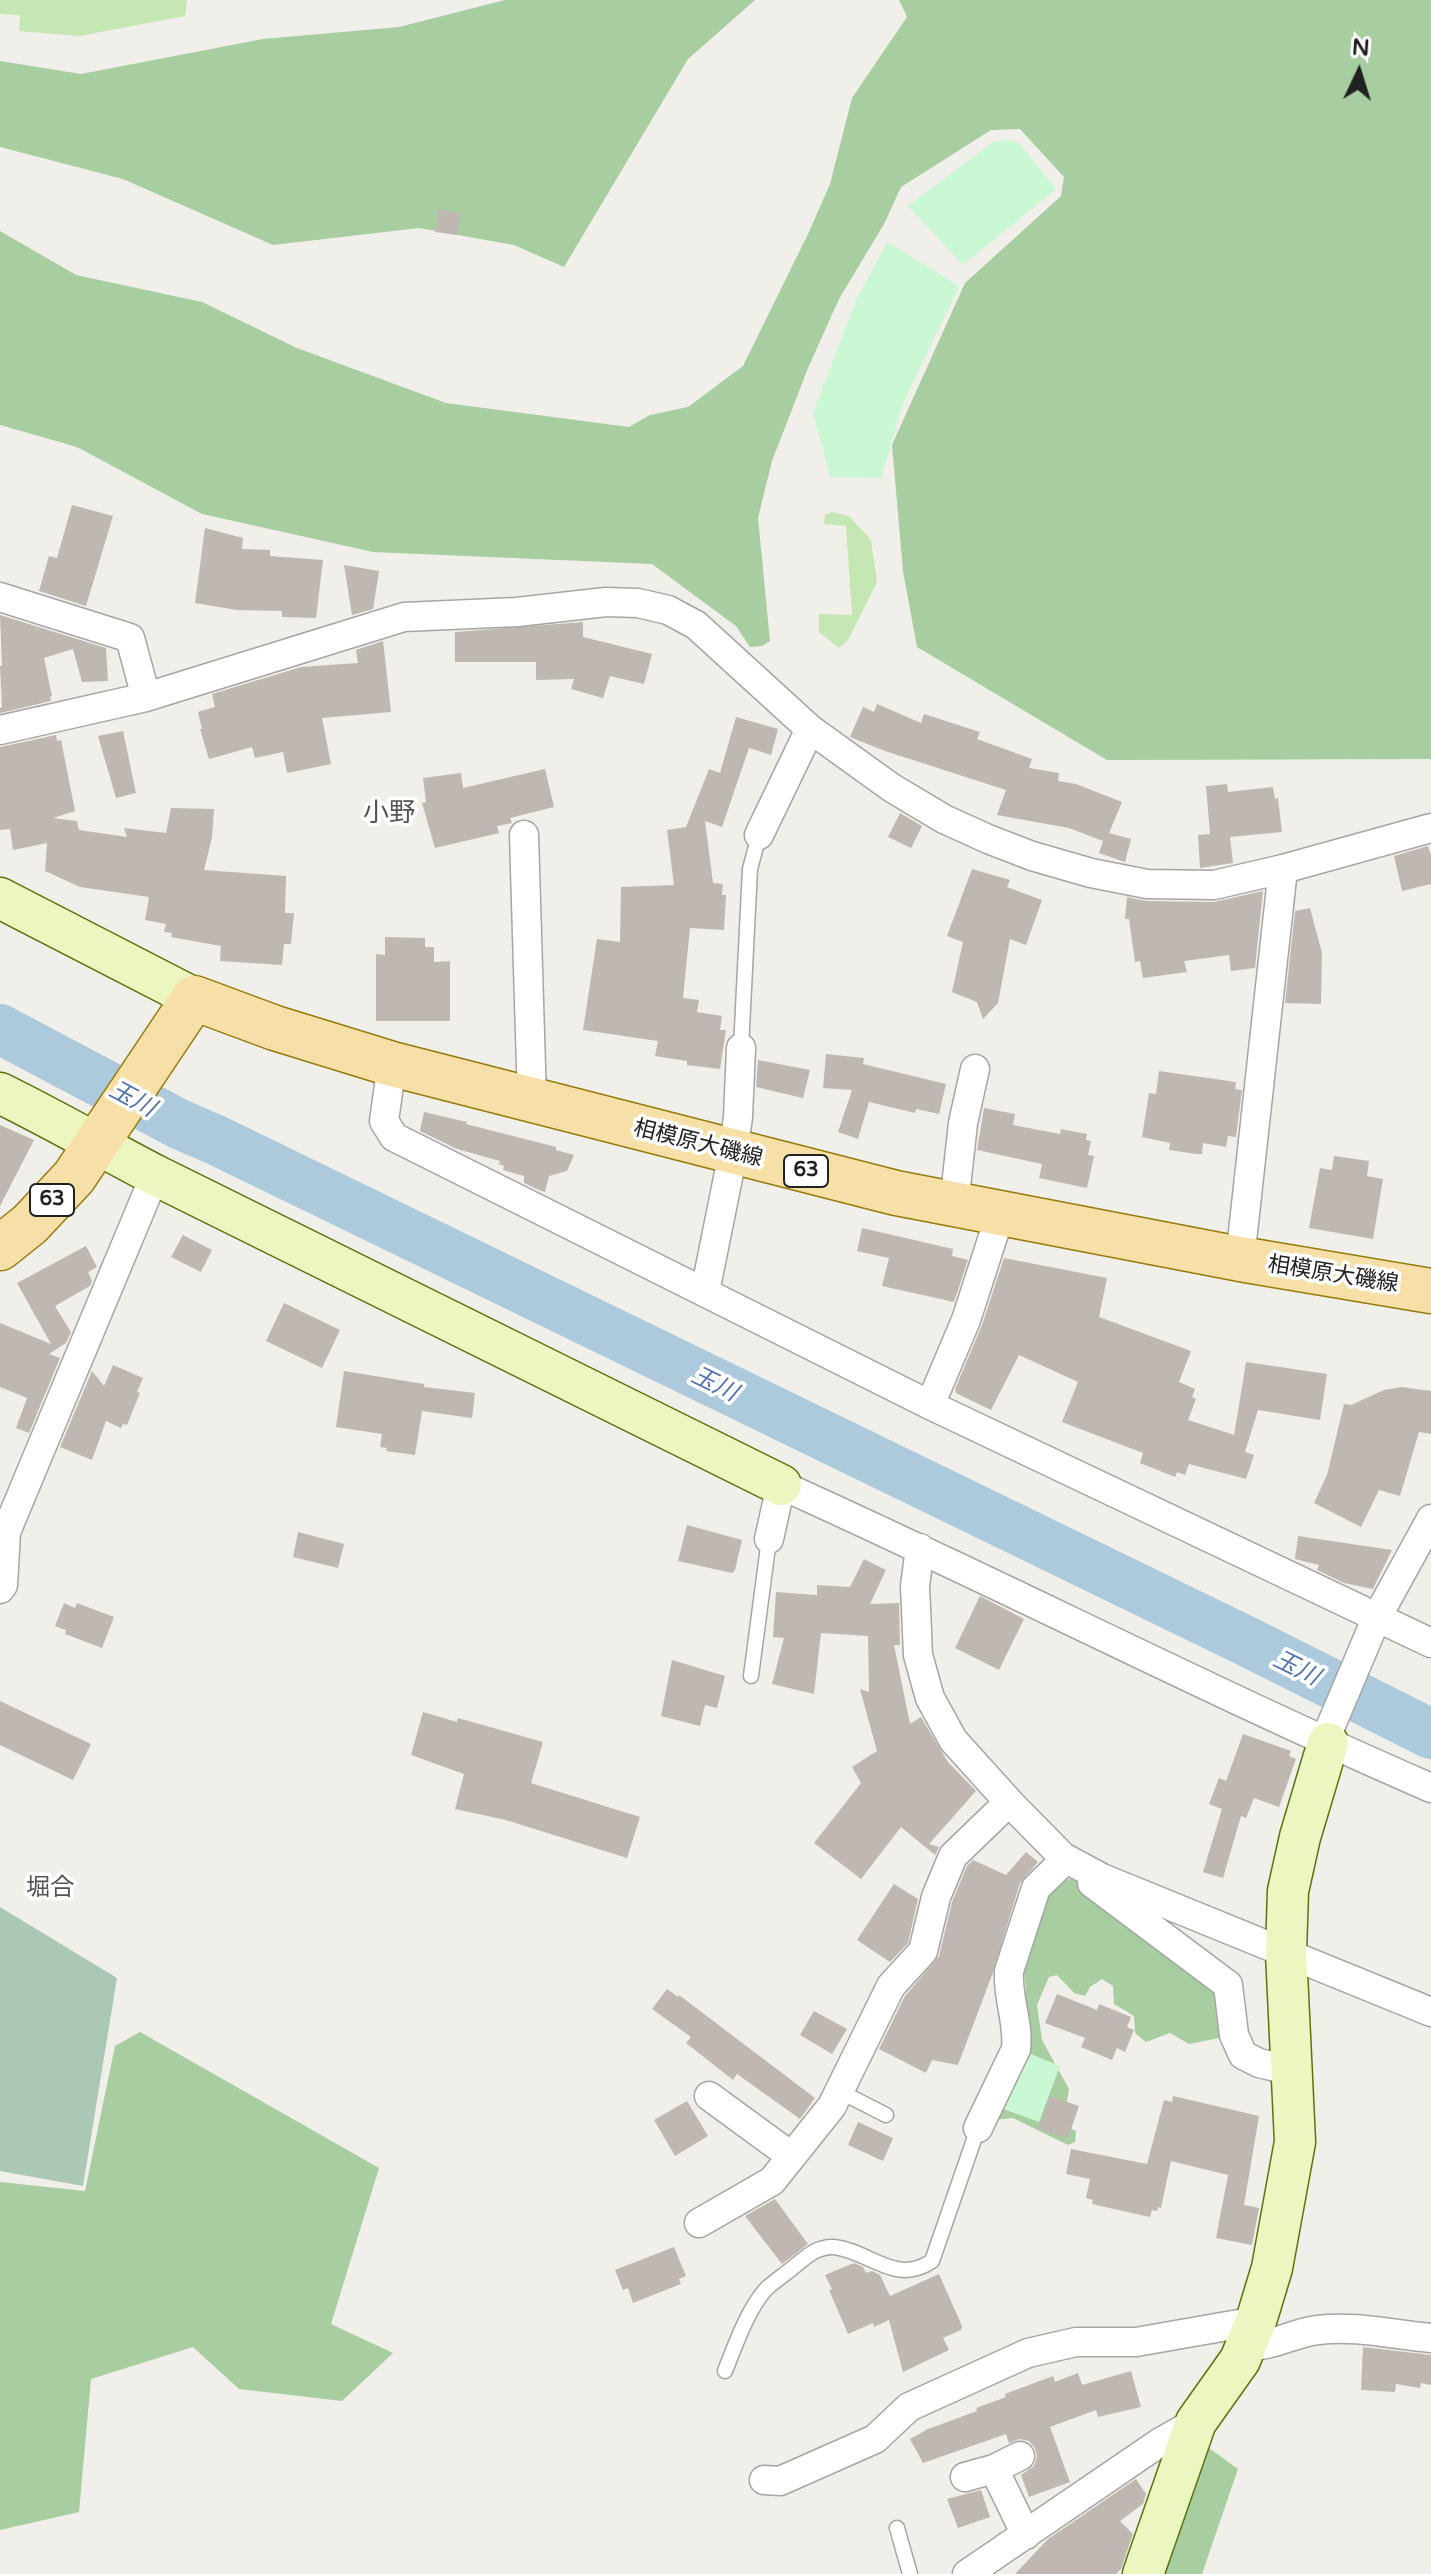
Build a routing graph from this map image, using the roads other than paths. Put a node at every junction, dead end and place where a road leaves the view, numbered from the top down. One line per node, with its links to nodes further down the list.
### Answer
1 (0, 597): 2 (street)
2 (146, 697): 3 (street); 4 (street)
3 (810, 729): 7 (street); 8 (street)
4 (0, 730)
5 (1431, 828): 8 (street)
6 (524, 835): 15 (street)
7 (759, 835): 11 (lane)
8 (1283, 869): 22 (street)
9 (0, 898): 10 (street)
10 (186, 1011): 12 (main road, 相模原大磯線 / 63); 16 (main road, 63)
11 (741, 1048): 17 (street)
12 (392, 1064): 15 (main road, 相模原大磯線 / 63); 24 (street)
13 (975, 1069): 19 (street)
14 (0, 1093): 16 (street)
15 (532, 1101): 17 (main road, 相模原大磯線 / 63)
16 (100, 1138): 18 (street); 21 (main road, 63)
17 (733, 1153): 19 (main road, 相模原大磯線 / 63); 24 (street)
18 (155, 1175): 26 (street); 28 (street)
19 (954, 1205): 20 (main road, 相模原大磯線 / 63)
20 (1000, 1215): 22 (main road, 相模原大磯線 / 63); 25 (street)
21 (0, 1248)
22 (1240, 1259): 23 (main road, 相模原大磯線 / 63)
23 (1431, 1291)
24 (705, 1292): 25 (street)
25 (930, 1405): 32 (street)
26 (781, 1485): 29 (street); 30 (street)
27 (1431, 1519): 32 (street)
28 (3, 1533): 31 (street)
29 (769, 1539): 34 (lane)
30 (920, 1548): 35 (street); 37 (street)
31 (0, 1589)
32 (1375, 1623): 33 (street); 35 (street)
33 (1431, 1643)
34 (751, 1676)
35 (1327, 1739): 36 (street); 39 (street)
36 (1431, 1788)
37 (1009, 1802): 38 (street); 42 (street)
38 (1078, 1865): 39 (street); 41 (street); 45 (street)
39 (1286, 1952): 40 (street); 41 (street)
40 (1431, 2012)
41 (1293, 2071): 48 (street)
42 (839, 2091): 44 (lane); 46 (street)
43 (709, 2096): 46 (street)
44 (886, 2115)
45 (978, 2128): 50 (lane)
46 (791, 2156): 47 (street)
47 (699, 2223)
48 (1251, 2334): 49 (street); 51 (street); 55 (street)
49 (1431, 2338)
50 (725, 2371)
51 (1196, 2422): 57 (street); 60 (street)
52 (1020, 2456): 53 (street)
53 (994, 2469): 54 (street); 57 (street)
54 (965, 2477)
55 (764, 2480)
56 (897, 2528): 58 (lane)
57 (1026, 2535): 59 (street)
58 (910, 2574)
59 (967, 2574)
60 (1143, 2574)

